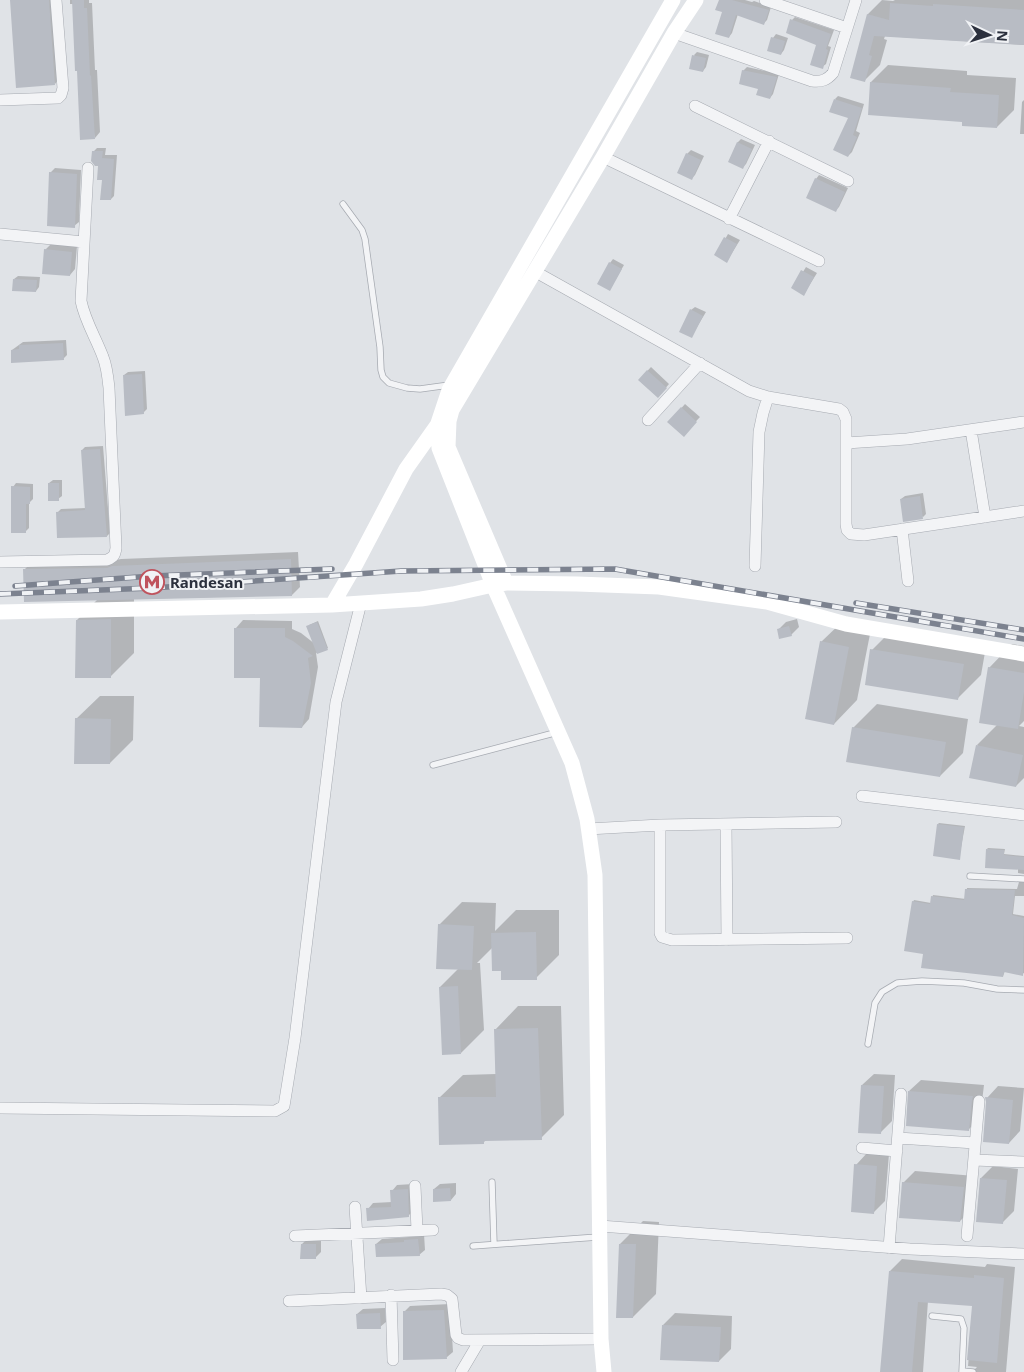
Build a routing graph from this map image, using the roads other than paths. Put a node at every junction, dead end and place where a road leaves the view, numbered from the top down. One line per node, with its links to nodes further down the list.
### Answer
1 (56, 0): 8 (street)
2 (673, 0): 21 (street)
3 (696, 0): 7 (street)
4 (765, 0): 6 (street)
5 (856, 0): 6 (street)
6 (848, 28): 7 (street)
7 (674, 33): 11 (street)
8 (0, 100)
9 (695, 106): 10 (street)
10 (768, 141): 13 (street); 15 (street)
11 (603, 158): 15 (street); 19 (street)
12 (88, 168): 17 (street)
13 (848, 181)
14 (343, 204): 21 (lane)
15 (729, 219): 18 (street)
16 (0, 234): 17 (street)
17 (84, 242): 32 (street)
18 (819, 261)
19 (534, 271): 20 (street); 23 (street)
20 (700, 363): 22 (street); 24 (street)
21 (452, 385): 26 (street)
22 (768, 397): 28 (street); 33 (street)
23 (452, 410): 26 (street); 35 (street)
24 (648, 420)
25 (1024, 422): 27 (street)
26 (438, 423): 35 (street); 37 (street)
27 (971, 430): 28 (street); 30 (street)
28 (846, 443): 31 (street)
29 (1024, 511): 30 (street)
30 (985, 517): 31 (street)
31 (902, 529): 34 (street)
32 (0, 562)
33 (756, 566)
34 (908, 581)
35 (500, 584): 36 (street); 39 (street); 40 (street)
36 (361, 603): 37 (street); 56 (street)
37 (332, 605): 38 (street)
38 (0, 612)
39 (1024, 654)
40 (558, 732): 41 (lane); 47 (street)
41 (433, 765)
42 (862, 796): 43 (street)
43 (1024, 815)
44 (836, 822): 45 (street)
45 (726, 824): 46 (street); 51 (street)
46 (660, 825): 47 (street); 51 (street)
47 (588, 829): 68 (street)
48 (970, 876): 49 (lane)
49 (1024, 879)
50 (847, 938): 51 (street)
51 (726, 940)
52 (1024, 990): 53 (lane)
53 (868, 1044)
54 (901, 1094): 57 (street)
55 (978, 1101): 58 (street)
56 (0, 1108)
57 (898, 1138): 58 (street); 60 (street)
58 (975, 1144): 61 (street)
59 (862, 1148): 60 (street)
60 (897, 1151): 74 (street)
61 (974, 1160): 62 (street); 71 (street)
62 (1024, 1162)
63 (492, 1182): 72 (lane)
64 (415, 1186): 66 (street)
65 (355, 1207): 69 (street)
66 (417, 1230): 67 (street); 69 (street)
67 (433, 1230)
68 (600, 1231): 72 (lane); 74 (street); 80 (street)
69 (357, 1233): 70 (street); 77 (street)
70 (295, 1236)
71 (968, 1236)
72 (494, 1244): 73 (lane)
73 (473, 1246)
74 (889, 1248): 75 (street)
75 (1024, 1254)
76 (391, 1295): 77 (street); 81 (street); 82 (street)
77 (361, 1298): 78 (street)
78 (289, 1301)
79 (932, 1316): 85 (lane)
80 (601, 1339): 81 (street); 84 (street)
81 (480, 1340): 83 (street)
82 (393, 1360)
83 (461, 1372)
84 (604, 1372)
85 (962, 1372): 86 (lane)
86 (973, 1372)

